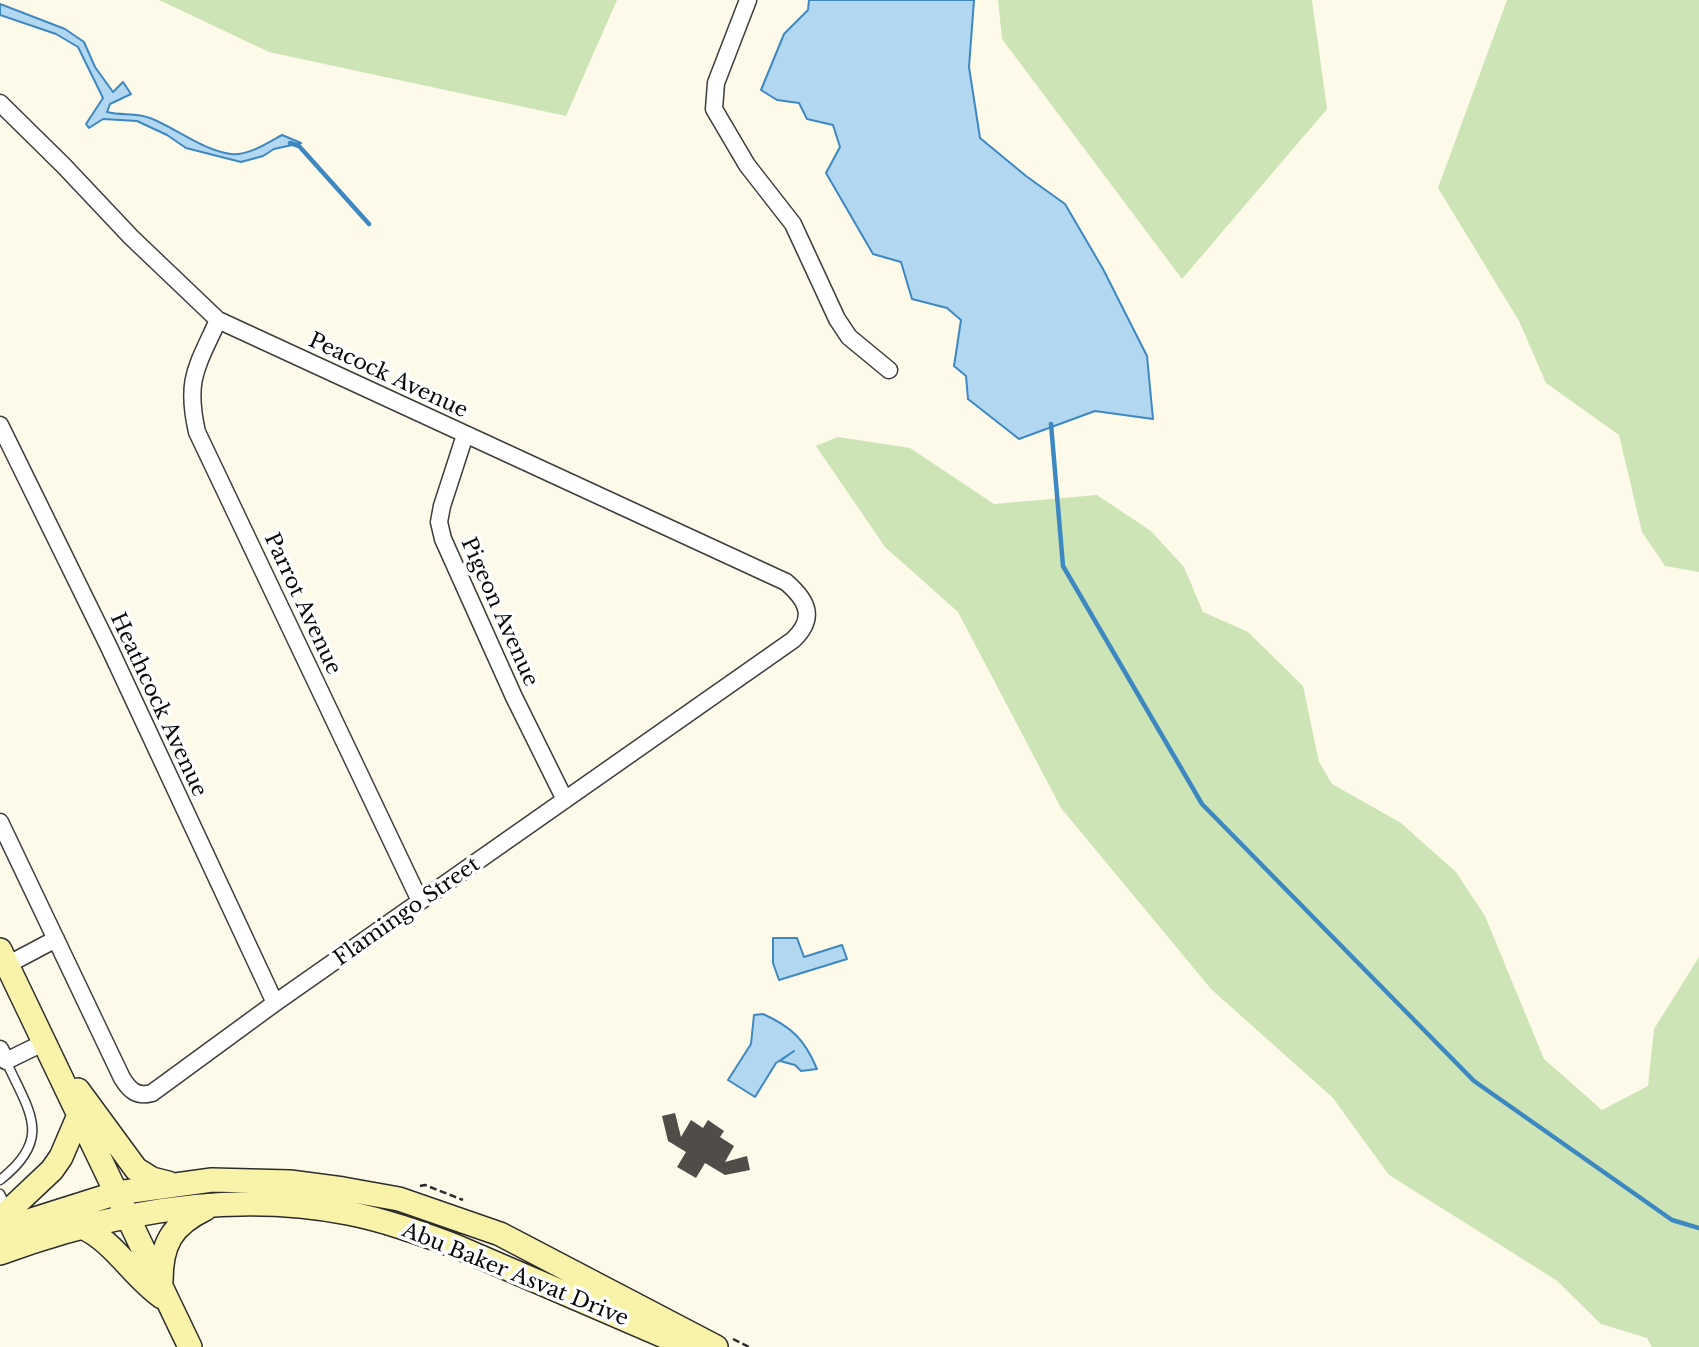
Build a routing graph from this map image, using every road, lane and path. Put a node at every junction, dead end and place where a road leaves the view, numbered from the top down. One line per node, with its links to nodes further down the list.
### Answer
1 (748, 0): 4 (street)
2 (0, 103): 3 (street, Peacock Avenue)
3 (219, 320): 6 (street, Peacock Avenue); 10 (street, Parrot Avenue)
4 (889, 370)
5 (0, 425): 13 (street, Heathcock Avenue)
6 (466, 435): 7 (street, Peacock Avenue); 8 (street, Pigeon Avenue)
7 (808, 613): 8 (street, Flamingo Street)
8 (565, 800): 10 (street, Flamingo Street)
9 (0, 822): 11 (street)
10 (421, 901): 13 (street, Flamingo Street)
11 (56, 939): 12 (street); 13 (street, Flamingo Street)
12 (3, 957): 14 (main road)
13 (275, 1003)
14 (50, 1051): 15 (street); 16 (main road); 18 (main road)
15 (3, 1055): 17 (lane)
16 (79, 1115): 19 (main road); 21 (main road)
17 (0, 1180)
18 (175, 1185): 19 (main road, Abu Baker Asvat Drive); 28 (main road, Abu Baker Asvat Drive)
19 (117, 1193): 21 (main road); 22 (main road)
20 (215, 1205): 22 (main road, Abu Baker Asvat Drive); 25 (main road); 27 (main road, Abu Baker Asvat Drive)
21 (2, 1213)
22 (128, 1215): 23 (main road); 25 (main road)
23 (82, 1227): 24 (main road); 25 (main road)
24 (0, 1253)
25 (164, 1293): 26 (main road)
26 (190, 1347)
27 (690, 1347)
28 (716, 1347)

